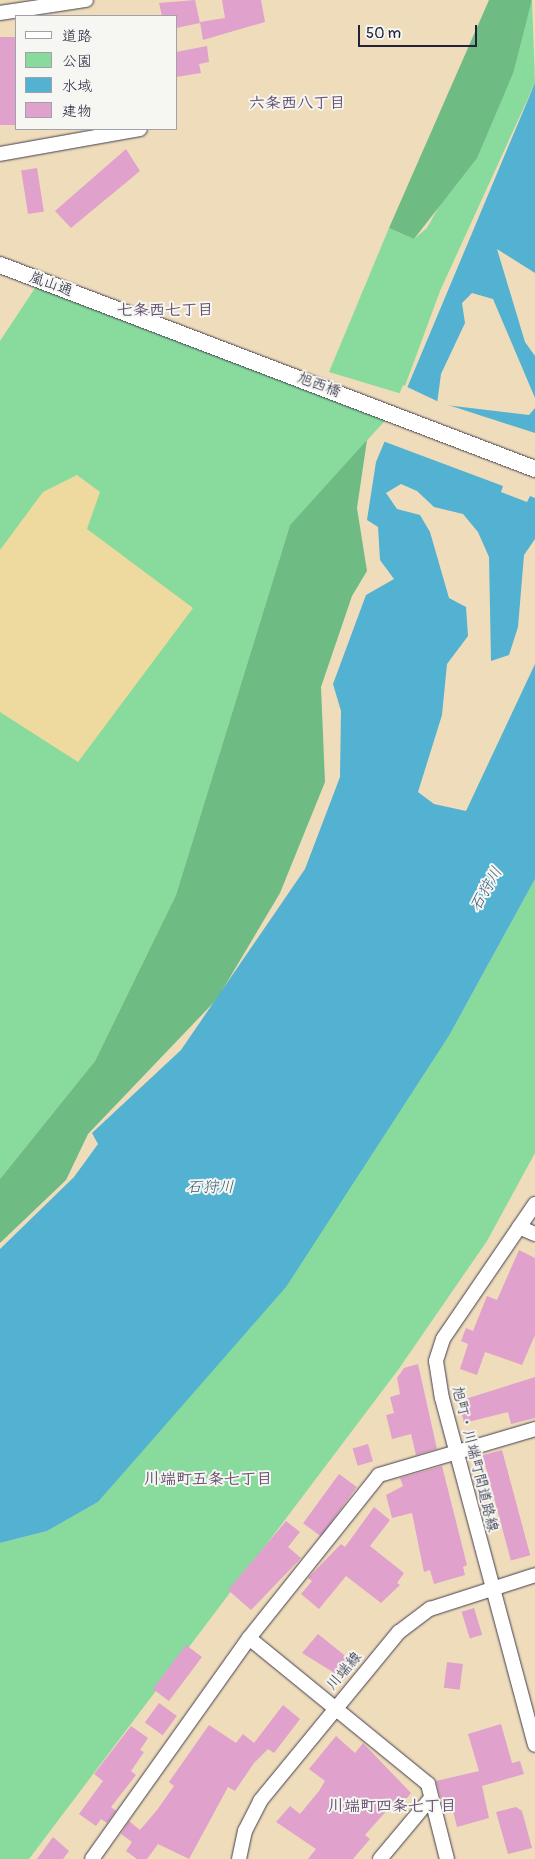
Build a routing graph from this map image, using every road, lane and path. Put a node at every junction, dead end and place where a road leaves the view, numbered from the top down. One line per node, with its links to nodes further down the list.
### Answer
1 (86, 0): 2 (street)
2 (0, 12)
3 (134, 130): 4 (street)
4 (0, 154)
5 (0, 265): 6 (street, 嵐山通)
6 (102, 303): 7 (street, 旭西橋)
7 (535, 469)
8 (535, 1204): 9 (street, 旭町・川端町間道路線)
9 (519, 1227): 10 (street); 12 (street, 旭町・川端町間道路線)
10 (535, 1234)
11 (535, 1429): 12 (street)
12 (456, 1450): 14 (street, 旭町・川端町間道路線); 15 (street)
13 (535, 1575): 14 (street, 川端線)
14 (490, 1586): 17 (street, 旭町・川端町間道路線); 18 (street, 川端線)
15 (249, 1638): 18 (street); 21 (street)
16 (535, 1690): 17 (street)
17 (521, 1693): 19 (street, 旭町・川端町間道路線)
18 (335, 1705): 20 (street); 22 (street, 川端線)
19 (535, 1745)
20 (431, 1798): 23 (street); 24 (street)
21 (92, 1859)
22 (239, 1859)
23 (380, 1859)
24 (447, 1859)

